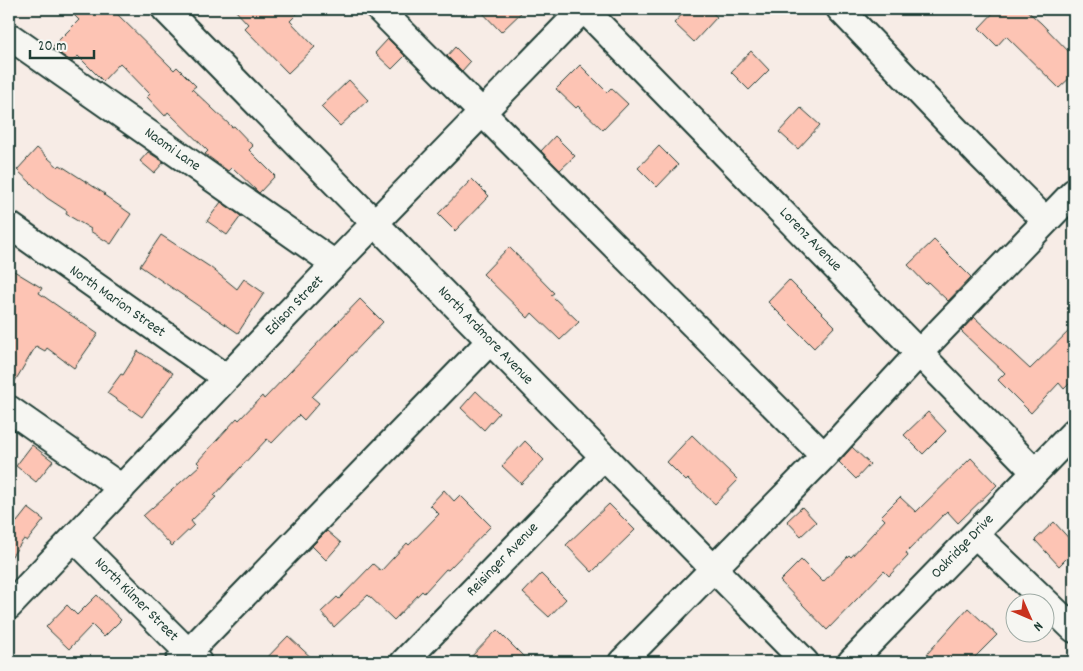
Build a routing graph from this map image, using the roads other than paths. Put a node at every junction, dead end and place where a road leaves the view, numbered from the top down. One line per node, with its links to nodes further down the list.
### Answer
1 (165, 9): 9 (street, North Ardmore Avenue)
2 (379, 9): 6 (street)
3 (584, 9): 6 (street, Edison Street); 13 (street, Lorenz Avenue)
4 (840, 9): 8 (street)
5 (9, 36): 11 (street, Naomi Lane)
6 (482, 112): 9 (street, Edison Street); 17 (street)
7 (1074, 192): 8 (street)
8 (1046, 221): 13 (street)
9 (375, 222): 11 (street, Edison Street); 12 (street, North Ardmore Avenue)
10 (9, 225): 14 (street, North Marion Street)
11 (335, 264): 14 (street, Edison Street)
12 (490, 341): 18 (street, North Ardmore Avenue); 26 (street)
13 (920, 352): 17 (street); 19 (street, Lorenz Avenue)
14 (226, 378): 20 (street, Edison Street)
15 (9, 410): 20 (street)
16 (1074, 432): 19 (street, Oakridge Drive)
17 (824, 456): 23 (street)
18 (603, 458): 23 (street, North Ardmore Avenue); 27 (street, Reisinger Avenue)
19 (1035, 472): 21 (street, Oakridge Drive)
20 (122, 488): 22 (street, Edison Street)
21 (975, 534): 25 (street); 30 (street, Oakridge Drive)
22 (74, 538): 24 (street, Edison Street); 26 (street, North Kilmer Street)
23 (713, 569): 28 (street); 29 (street, North Ardmore Avenue)
24 (10, 601)
25 (1074, 629)
26 (189, 659)
27 (404, 662)
28 (622, 662)
29 (805, 662)
30 (851, 662)

